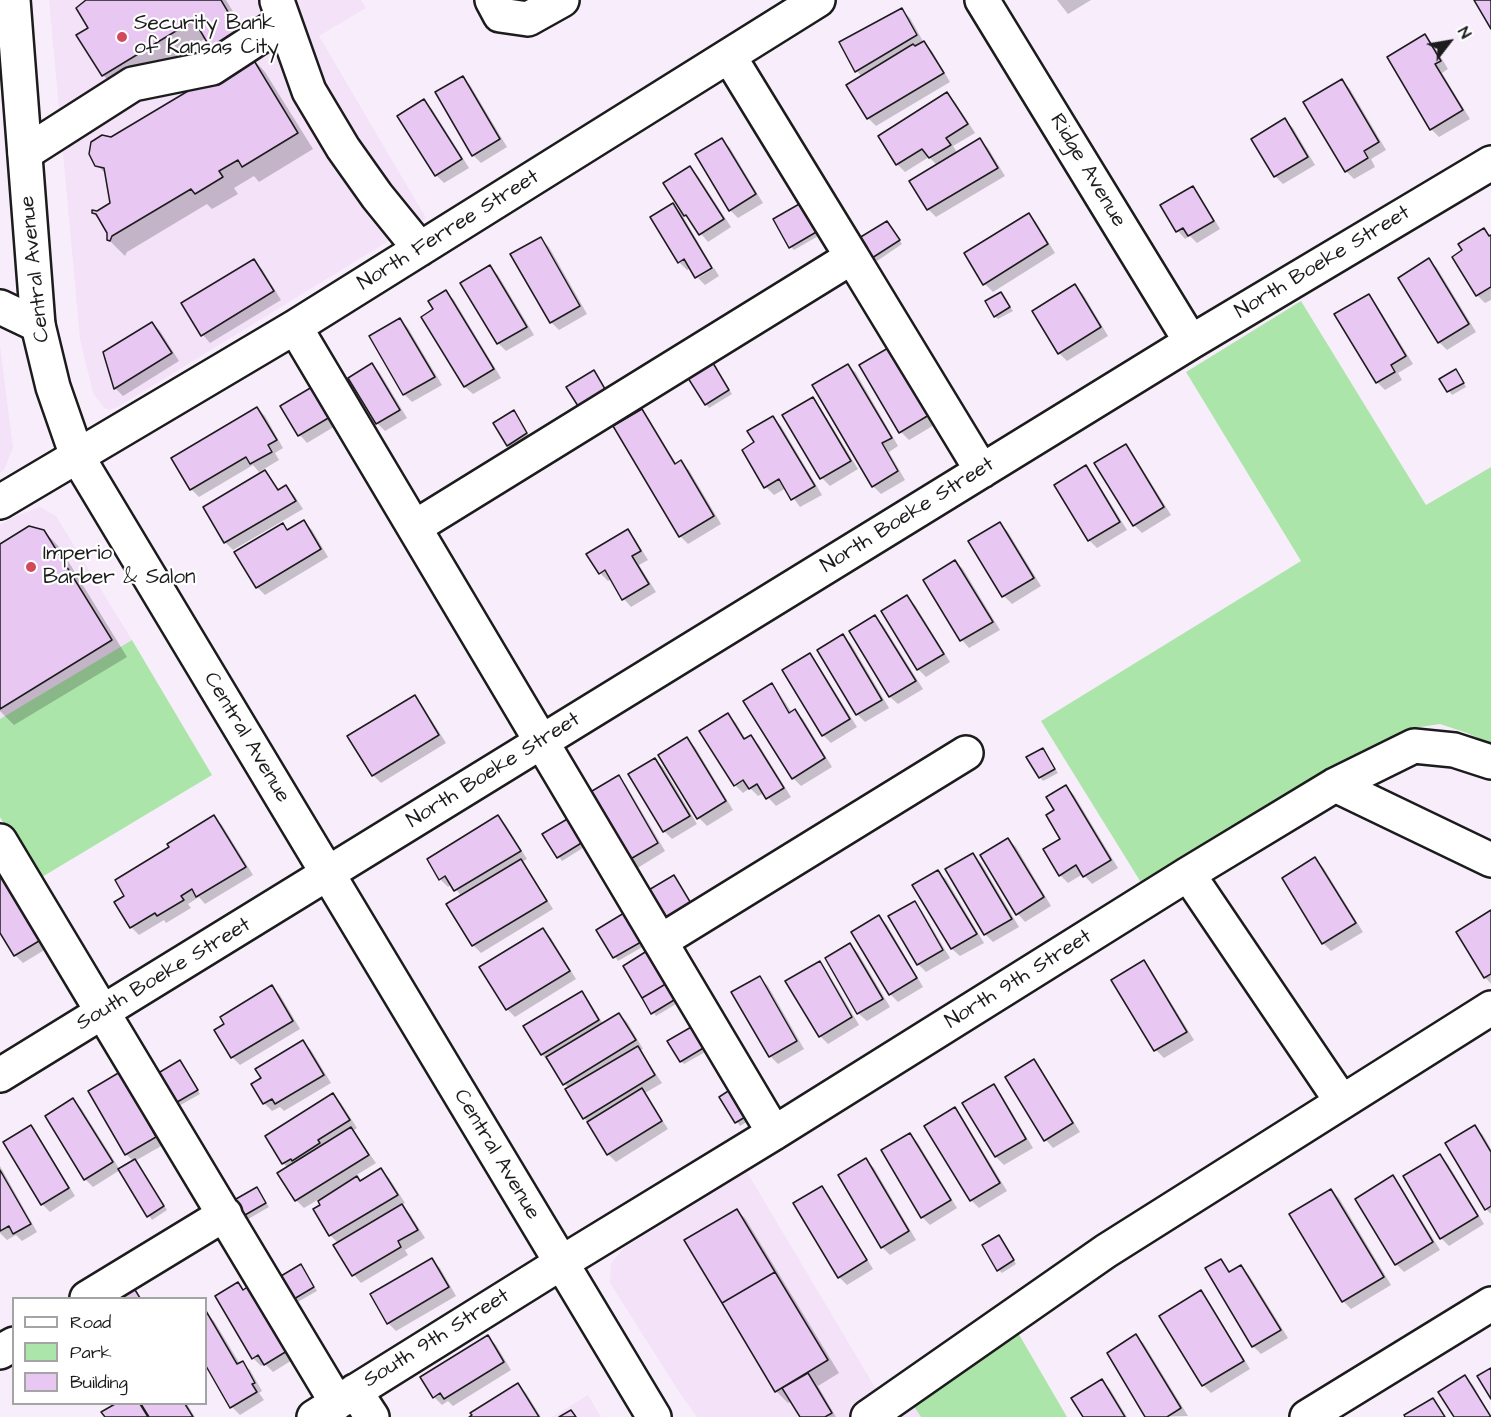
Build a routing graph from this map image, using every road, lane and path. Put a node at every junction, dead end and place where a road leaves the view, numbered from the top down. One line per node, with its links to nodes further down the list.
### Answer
1 (13, 0): 8 (street, Central Avenue)
2 (492, 0): 3 (street)
3 (562, 0)
4 (818, 0): 7 (street, North Ferree Street)
5 (982, 0): 15 (street, Ridge Avenue)
6 (280, 10): 8 (street); 10 (street)
7 (729, 56): 10 (street, North Ferree Street); 11 (street)
8 (25, 153): 13 (street, Central Avenue)
9 (1491, 163): 15 (street, North Boeke Street)
10 (420, 249): 14 (street, North Ferree Street)
11 (852, 257): 17 (street); 19 (street)
12 (0, 307): 13 (street)
13 (38, 325): 16 (street, Central Avenue)
14 (295, 327): 16 (street, North Ferree Street); 19 (street)
15 (1191, 342): 17 (street, North Boeke Street)
16 (77, 456): 18 (street, North Ferree Street); 26 (street, Central Avenue)
17 (982, 471): 20 (street, North Boeke Street)
18 (0, 502)
19 (415, 527): 20 (street)
20 (543, 741): 26 (street, North Boeke Street); 28 (street)
21 (966, 753): 28 (street)
22 (1491, 762): 23 (street, North 9th Street)
23 (1335, 785): 25 (street); 27 (street, North 9th Street)
24 (0, 841): 30 (street)
25 (1491, 860)
26 (328, 874): 30 (street, South Boeke Street); 35 (street, Central Avenue)
27 (1188, 874): 32 (street); 33 (street, North 9th Street)
28 (661, 941): 33 (street)
29 (1491, 1008): 32 (street)
30 (104, 1012): 31 (street, South Boeke Street); 34 (street)
31 (0, 1075)
32 (1342, 1102): 40 (street)
33 (774, 1133): 35 (street, North 9th Street)
34 (225, 1214): 36 (street); 38 (street)
35 (561, 1263): 38 (street, South 9th Street); 39 (street, Central Avenue)
36 (90, 1297)
37 (1491, 1304): 41 (street)
38 (344, 1407)
39 (654, 1417)
40 (868, 1417)
41 (1307, 1417)

